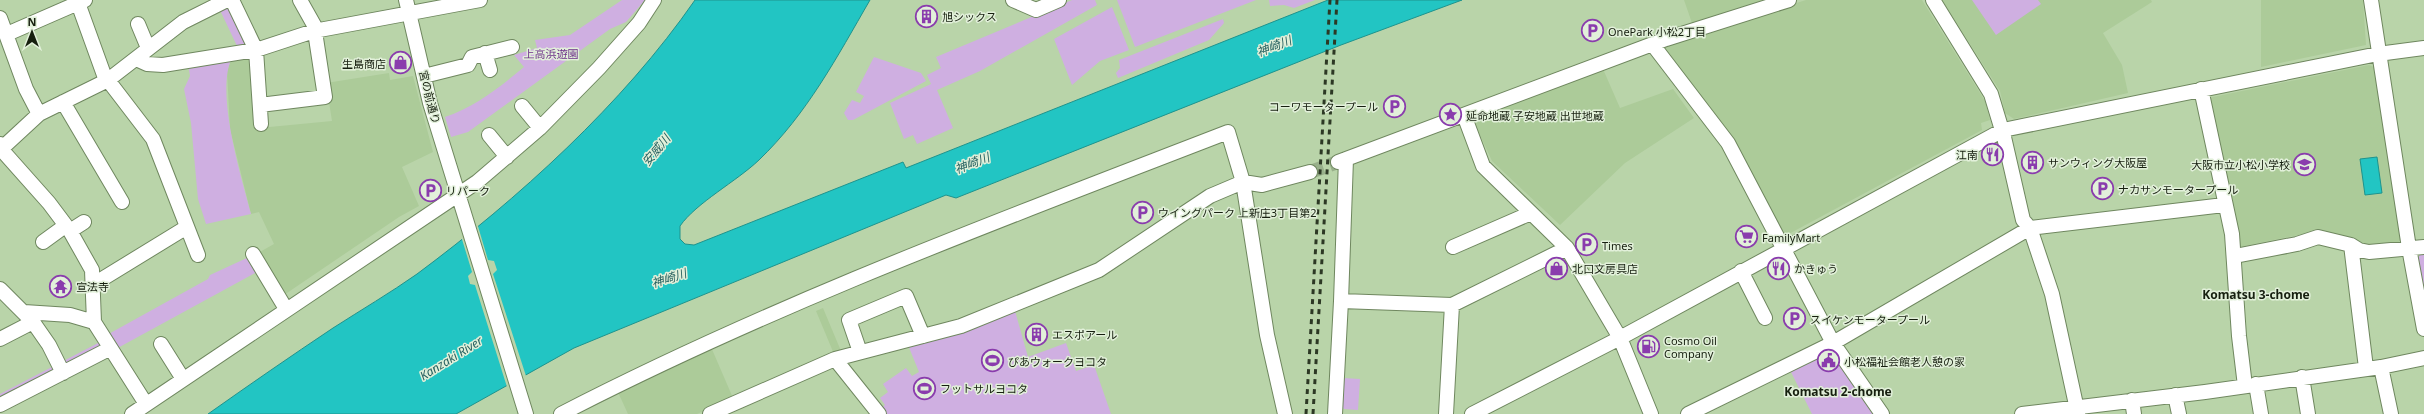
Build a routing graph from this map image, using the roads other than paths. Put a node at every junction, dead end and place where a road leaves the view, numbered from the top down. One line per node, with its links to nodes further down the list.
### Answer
1 (227, 0): 20 (street)
2 (232, 0): 22 (street)
3 (300, 0): 16 (street)
4 (406, 0): 13 (street, 宮の前通り)
5 (479, 0): 13 (street)
6 (654, 0): 36 (street)
7 (1013, 0): 8 (street)
8 (1059, 0)
9 (1789, 0): 18 (street)
10 (1933, 0): 37 (street)
11 (2371, 0): 24 (street)
12 (81, 1): 17 (street); 28 (street)
13 (410, 14): 16 (street); 27 (street, 宮の前通り)
14 (0, 18): 17 (street)
15 (138, 24): 20 (street)
16 (314, 31): 22 (street); 31 (street)
17 (7, 34): 33 (street)
18 (1653, 44): 34 (street); 56 (street)
19 (512, 47): 23 (street)
20 (148, 48): 25 (street)
21 (2424, 48): 24 (street)
22 (256, 50): 25 (street); 31 (street)
23 (485, 53): 26 (street); 27 (street)
24 (2378, 54): 29 (street); 57 (street)
25 (136, 59): 28 (street)
26 (490, 70)
27 (424, 76): 43 (street, 宮の前通り)
28 (108, 80): 30 (street); 48 (street)
29 (2201, 88): 37 (street); 45 (street)
30 (63, 102): 33 (street); 44 (street)
31 (260, 105): 35 (street)
32 (522, 106): 36 (street)
33 (39, 114): 39 (street)
34 (1464, 115): 46 (street); 64 (street)
35 (261, 124)
36 (540, 128): 40 (street)
37 (2003, 130): 50 (street); 56 (street)
38 (489, 135): 40 (street)
39 (0, 147): 49 (street)
40 (507, 157): 43 (street)
41 (1310, 172): 42 (street)
42 (1242, 182): 71 (street); 95 (street); 98 (street)
43 (459, 197): 66 (street); 94 (street, 宮の前通り)
44 (122, 202)
45 (2224, 205): 50 (street); 60 (street)
46 (1531, 213): 53 (street); 55 (street)
47 (84, 222): 49 (street)
48 (187, 227): 59 (street); 62 (street)
49 (68, 228): 51 (street); 62 (street)
50 (2030, 228): 74 (street); 91 (street)
51 (43, 242)
52 (2351, 245): 57 (street); 60 (street); 81 (street)
53 (1453, 247)
54 (2424, 247): 57 (street)
55 (1567, 248): 65 (street); 72 (street)
56 (1784, 248): 61 (street); 74 (street)
57 (2409, 248): 70 (street)
58 (254, 254): 66 (street)
59 (198, 255)
60 (2235, 256): 85 (street)
61 (1741, 271): 68 (street); 72 (street)
62 (94, 284): 69 (street)
63 (0, 289): 67 (street)
64 (1342, 301): 65 (street); 99 (street)
65 (1452, 305): 100 (street)
66 (286, 308): 84 (street)
67 (29, 317): 69 (street); 73 (street); 82 (street)
68 (1765, 318)
69 (94, 322): 76 (street)
70 (2424, 329)
71 (923, 336): 77 (street); 77 (street)
72 (1620, 338): 101 (street); 102 (street)
73 (0, 339)
74 (1833, 343): 103 (street); 104 (street)
75 (160, 344): 84 (street)
76 (109, 349): 82 (street); 88 (street)
77 (860, 352): 79 (street)
78 (2424, 358): 80 (street)
79 (835, 359): 96 (street); 97 (street)
80 (2381, 367): 81 (street); 110 (street)
81 (2366, 368): 83 (street)
82 (63, 372): 89 (street)
83 (2302, 377): 85 (street); 109 (street)
84 (183, 379): 88 (street)
85 (2251, 385): 86 (street); 108 (street)
86 (2175, 396): 87 (street); 107 (street)
87 (2132, 400): 90 (street); 106 (street)
88 (146, 404): 93 (street)
89 (0, 406)
90 (2095, 409): 91 (street)
91 (2077, 410): 92 (street)
92 (2036, 413): 105 (street)
93 (132, 414)
94 (526, 414)
95 (561, 414)
96 (710, 414)
97 (879, 414)
98 (1285, 414)
99 (1335, 414)
100 (1446, 414)
101 (1472, 414)
102 (1651, 414)
103 (1688, 414)
104 (1882, 414)
105 (2022, 414)
106 (2134, 414)
107 (2179, 414)
108 (2261, 414)
109 (2308, 414)
110 (2391, 414)

